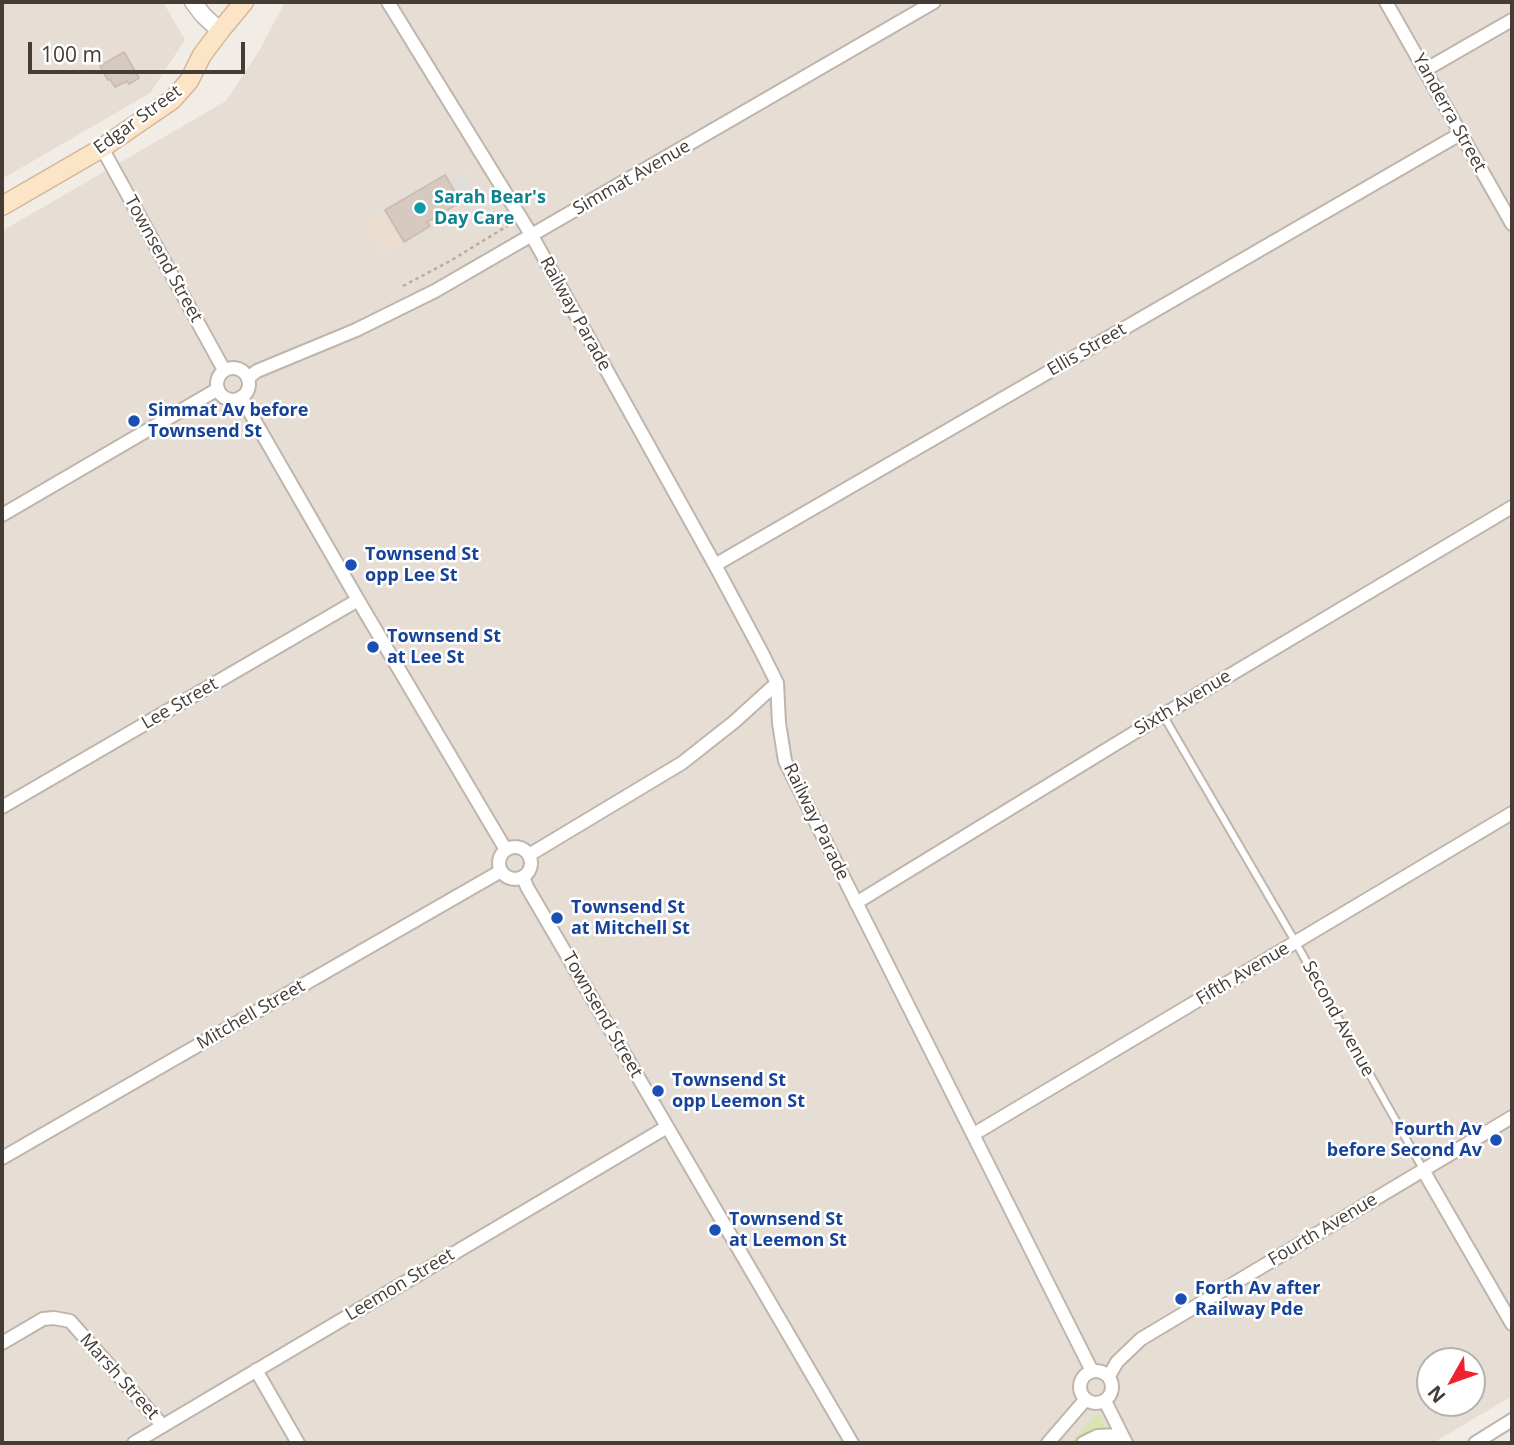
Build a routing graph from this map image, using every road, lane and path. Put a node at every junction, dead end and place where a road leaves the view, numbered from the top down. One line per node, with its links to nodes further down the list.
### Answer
1 (193, 2): 7 (street)
2 (244, 2): 7 (main road, Edgar Street)
3 (388, 2): 14 (street, Railway Parade)
4 (934, 2): 14 (street, Simmat Avenue)
5 (1386, 2): 8 (street, Yanderra Street)
6 (1512, 20): 8 (street)
7 (219, 31): 10 (main road, Edgar Street)
8 (1425, 70): 9 (street, Yanderra Street)
9 (1460, 134): 12 (street, Yanderra Street); 22 (street, Ellis Street)
10 (102, 148): 11 (main road, Edgar Street); 16 (street, Townsend Street)
11 (2, 206)
12 (1512, 223)
13 (509, 225): 15 (path)
14 (532, 236): 17 (street, Simmat Avenue); 22 (street, Railway Parade)
15 (403, 286)
16 (224, 370): 17 (street); 18 (street)
17 (248, 378): 19 (street)
18 (218, 389): 19 (street); 21 (street)
19 (241, 397): 23 (street)
20 (1512, 506): 25 (street, Sixth Avenue)
21 (2, 515)
22 (715, 565): 24 (street, Railway Parade)
23 (358, 600): 26 (street, Lee Street); 28 (street)
24 (776, 683): 29 (street); 32 (street, Railway Parade)
25 (1163, 715): 32 (street, Sixth Avenue); 33 (lane, Second Avenue)
26 (2, 807)
27 (1512, 813): 33 (street, Fifth Avenue)
28 (506, 849): 29 (street); 30 (street)
29 (529, 855): 31 (street)
30 (501, 871): 31 (street); 37 (street, Mitchell Street)
31 (523, 877): 35 (street, Townsend Street)
32 (856, 903): 36 (street, Railway Parade)
33 (1296, 943): 36 (street, Fifth Avenue); 38 (lane, Second Avenue)
34 (1512, 1117): 38 (street, Fourth Avenue)
35 (667, 1127): 41 (street, Leemon Street); 51 (street, Townsend Street)
36 (974, 1134): 42 (street, Railway Parade)
37 (2, 1158)
38 (1423, 1170): 39 (street, Second Avenue); 43 (street, Fourth Avenue)
39 (1512, 1324)
40 (2, 1343): 47 (street, Marsh Street)
41 (256, 1370): 47 (street, Leemon Street); 50 (street)
42 (1092, 1371): 43 (street); 44 (street)
43 (1109, 1376): 45 (street)
44 (1086, 1399): 45 (street); 52 (street)
45 (1105, 1401): 48 (street)
46 (1512, 1420): 54 (street)
47 (163, 1426): 49 (street, Leemon Street)
48 (1124, 1439): 53 (street)
49 (134, 1443)
50 (298, 1443)
51 (852, 1443)
52 (1048, 1443)
53 (1083, 1443)
54 (1475, 1443)

